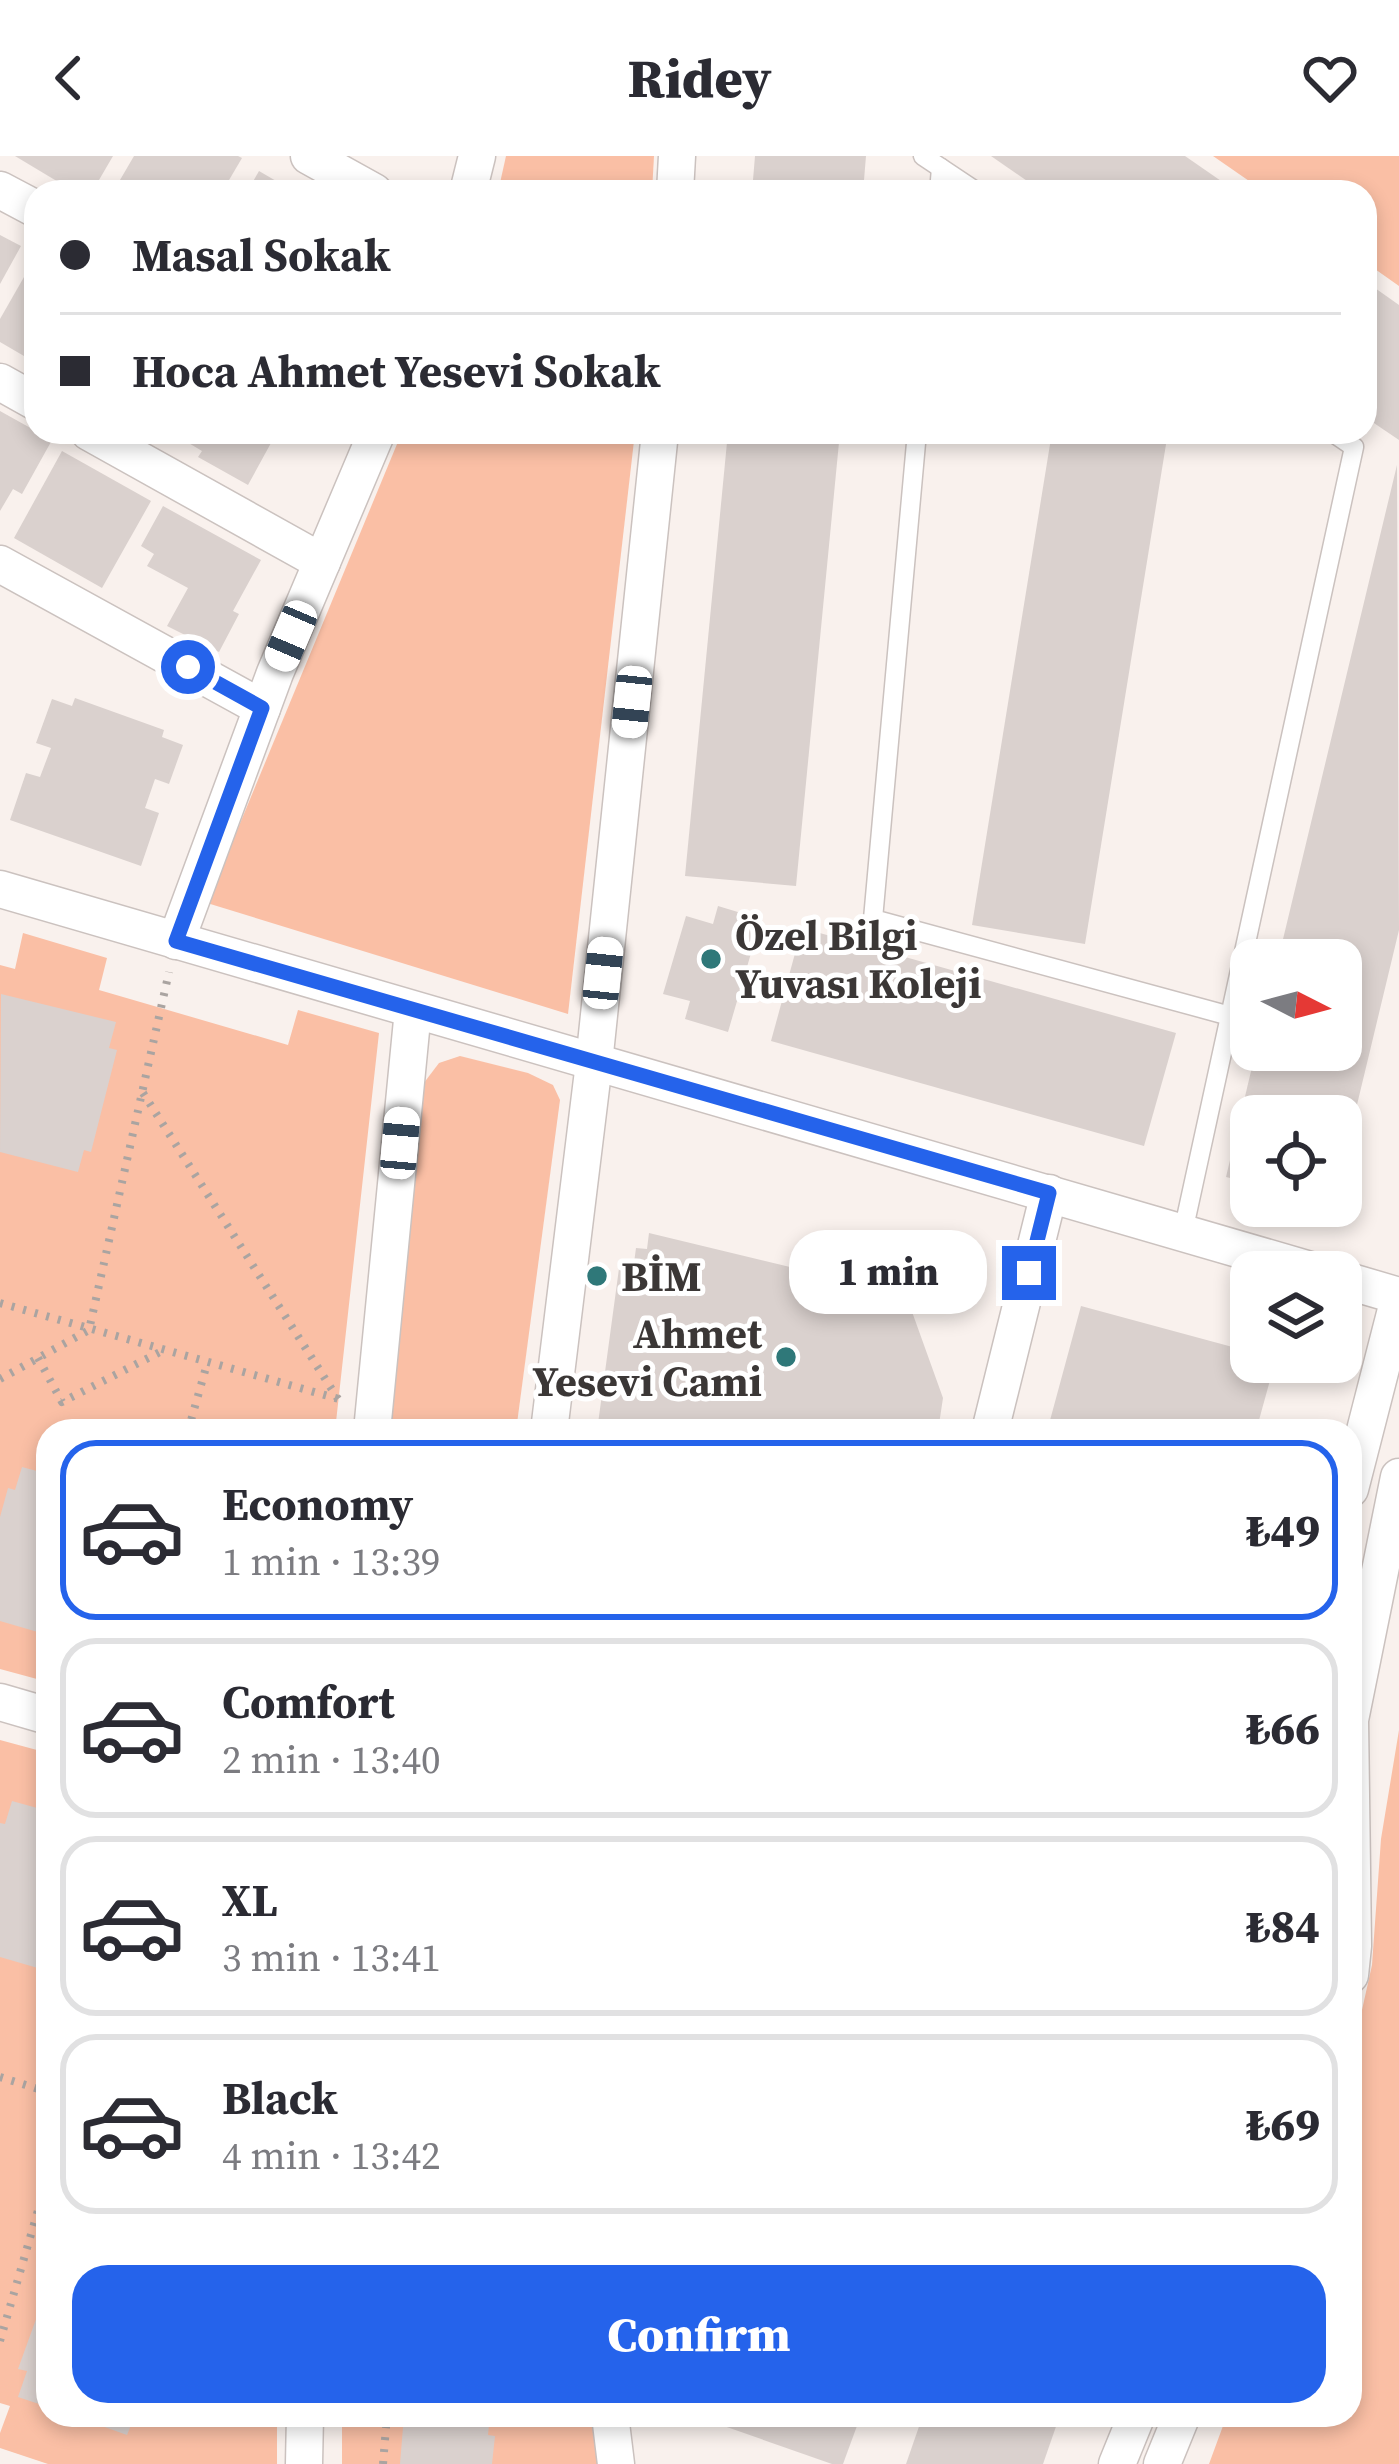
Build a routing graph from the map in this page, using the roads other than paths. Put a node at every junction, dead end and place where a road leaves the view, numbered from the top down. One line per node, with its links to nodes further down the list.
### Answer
1 (309, 156): 4 (street)
2 (923, 156): 3 (lane)
3 (941, 168): 5 (lane); 6 (lane)
4 (352, 180)
5 (940, 180)
6 (959, 180)
7 (111, 444): 12 (street)
8 (372, 444): 12 (street)
9 (659, 444): 20 (street)
10 (916, 444): 19 (lane)
11 (1350, 444): 16 (lane)
12 (322, 562): 14 (street)
13 (0, 564): 14 (street)
14 (262, 708): 17 (street)
15 (0, 889): 17 (street)
16 (1247, 939)
17 (176, 941): 18 (street)
18 (413, 1010): 20 (street); 26 (street)
19 (1230, 1016): 22 (lane)
20 (594, 1063): 21 (street); 27 (street)
21 (1049, 1193): 22 (street); 28 (street)
22 (1184, 1232): 23 (street)
23 (1247, 1251)
24 (1362, 1286): 25 (street)
25 (1399, 1297): 29 (street)
26 (373, 1419)
27 (550, 1419)
28 (993, 1419)
29 (1362, 1442)
30 (1399, 1477): 31 (street)
31 (1362, 1660)
32 (0, 1702): 33 (street)
33 (36, 1712)
34 (304, 2427): 37 (street)
35 (1132, 2427): 38 (street)
36 (1177, 2427): 39 (street)
37 (304, 2464)
38 (1118, 2464)
39 (1162, 2464)

